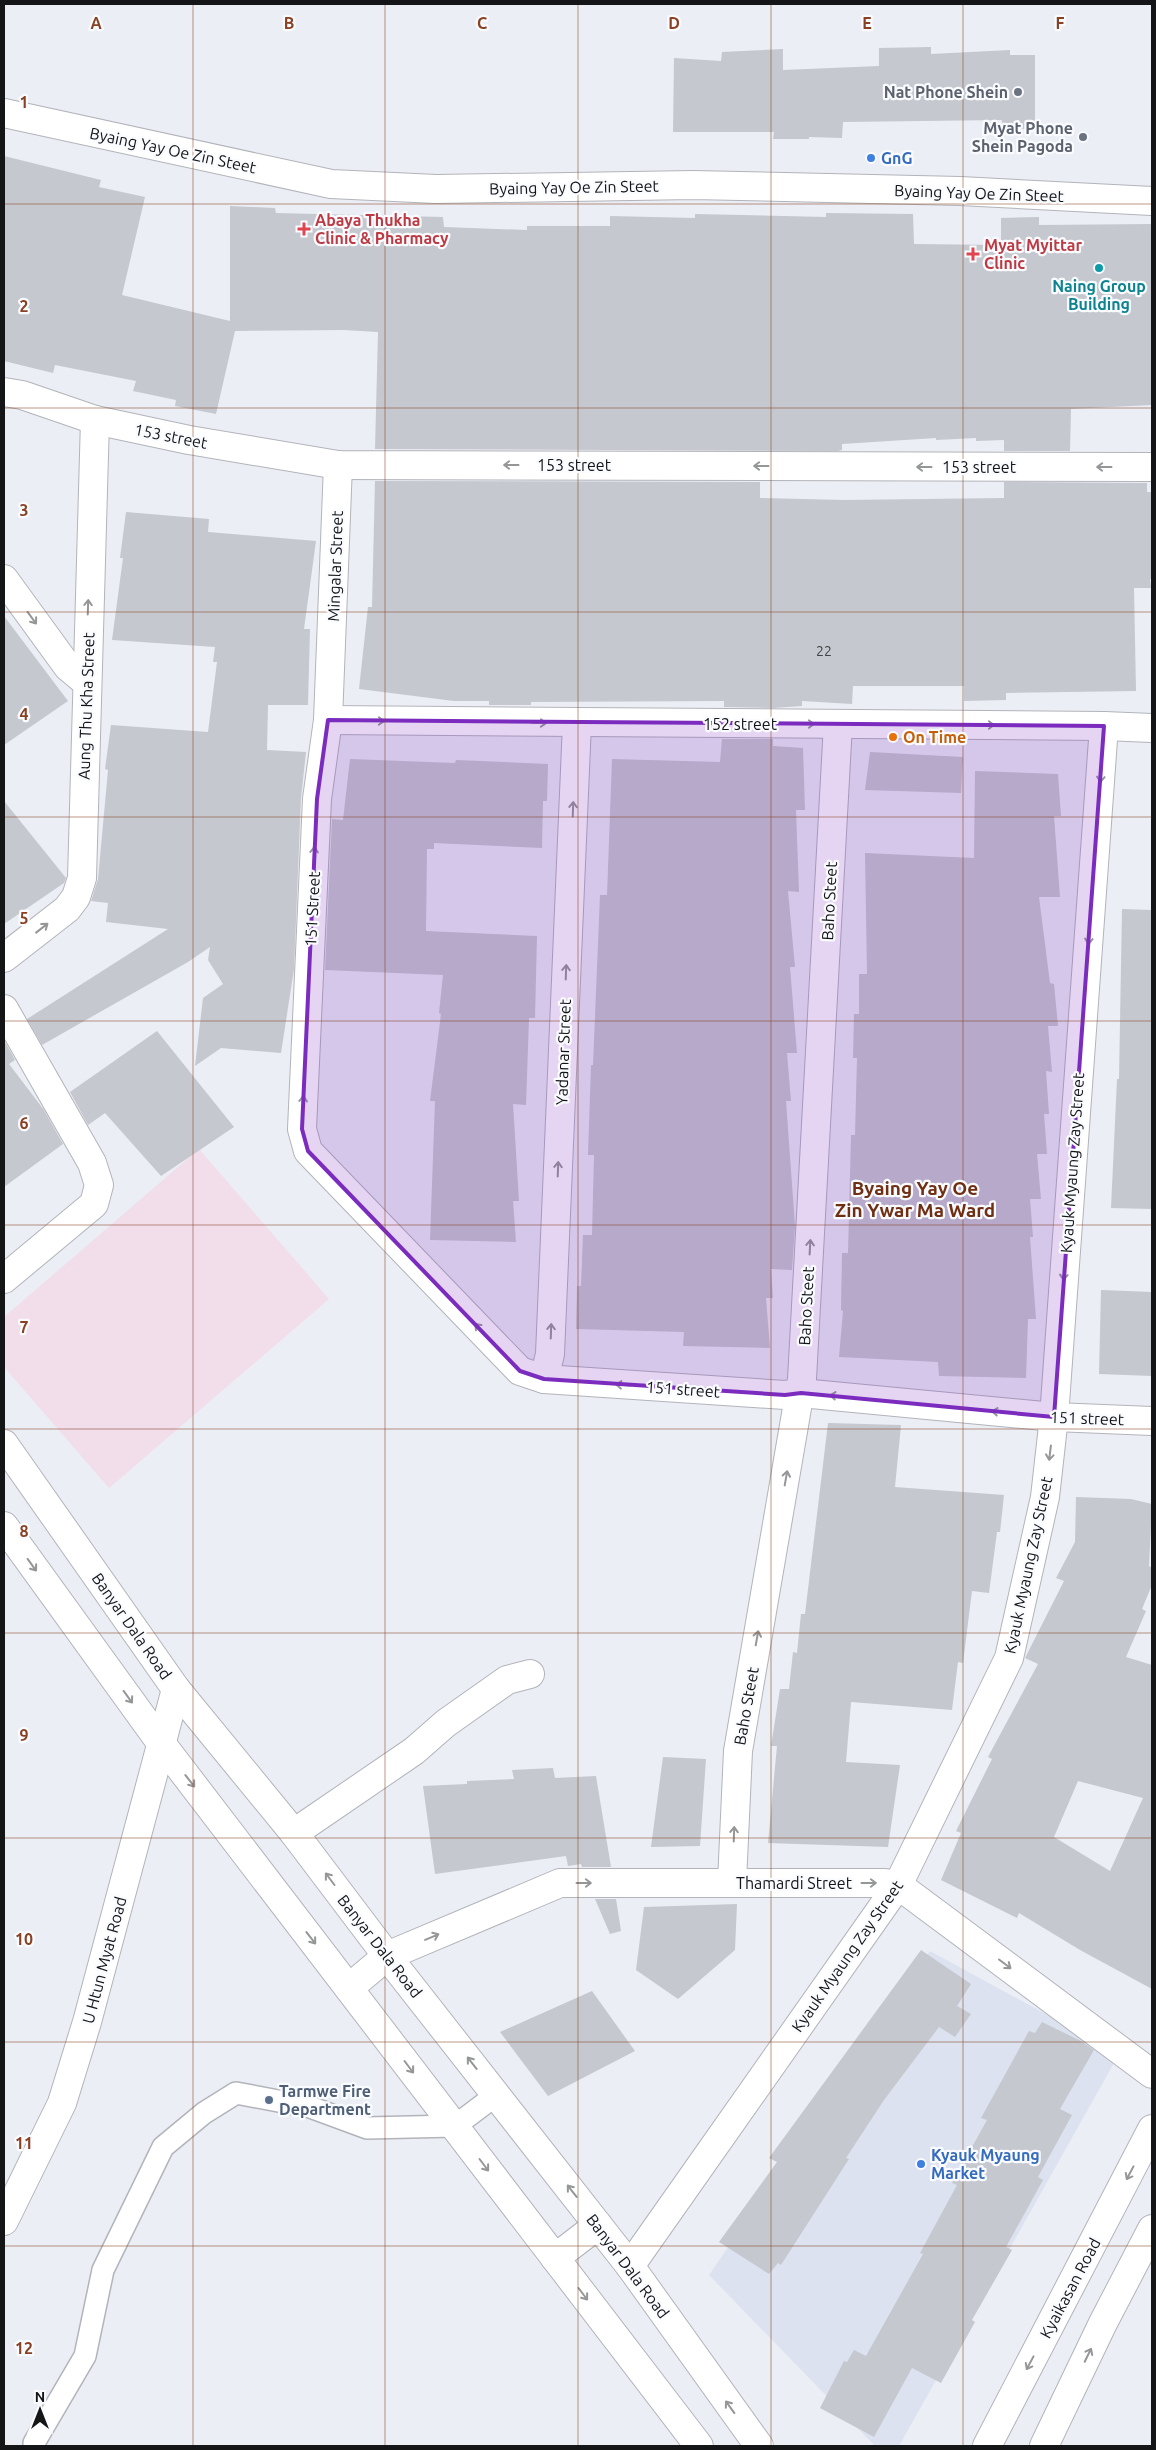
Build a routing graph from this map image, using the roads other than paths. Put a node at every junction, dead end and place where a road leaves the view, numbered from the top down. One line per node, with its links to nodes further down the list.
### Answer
1 (4, 113): 2 (street, Byaing Yay Oe Zin Steet)
2 (1152, 201)
3 (4, 392): 4 (street, 153 street)
4 (95, 420): 5 (street, 153 street); 9 (street, Aung Thu Kha Street, one-way to 4)
5 (338, 465): 6 (street, 153 street, one-way to 5); 8 (street, Mingalar Street)
6 (1152, 467)
7 (4, 579): 9 (street, one-way to 9)
8 (330, 667): 10 (street, 151 Street)
9 (86, 682): 15 (street, Aung Thu Kha Street, one-way to 9)
10 (328, 720): 11 (street, 152 street, one-way to 11); 17 (street, 151 Street, one-way to 10)
11 (577, 724): 12 (street, 152 street, one-way to 12); 19 (street, Yadanar Street, one-way to 11)
12 (838, 724): 13 (street, 152 street, one-way to 13); 20 (street, Baho Steet, one-way to 12)
13 (1104, 726): 14 (street, 152 street); 21 (street, Kyauk Myaung Zay Street, one-way to 21)
14 (1152, 728)
15 (4, 958)
16 (4, 1009): 18 (street)
17 (308, 1151): 19 (street, 151 street, one-way to 17)
18 (4, 1279)
19 (544, 1379): 20 (street, 151 street, one-way to 19)
20 (800, 1393): 21 (street, 151 street, one-way to 20); 29 (street, Baho Steet, one-way to 20)
21 (1054, 1417): 22 (street, 151 street); 30 (street, Kyauk Myaung Zay Street, one-way to 30)
22 (1152, 1421)
23 (4, 1444): 26 (street, Banyar Dala Road)
24 (4, 1526): 27 (street, one-way to 27)
25 (530, 1674): 28 (street)
26 (176, 1689): 27 (street, U Htun Myat Road); 28 (street, Banyar Dala Road)
27 (160, 1743): 32 (street, one-way to 32); 37 (street, U Htun Myat Road)
28 (294, 1833): 31 (street, Banyar Dala Road, one-way to 28)
29 (732, 1882): 30 (street, Thamardi Street, one-way to 30); 31 (street, Thamardi Street, one-way to 29)
30 (898, 1885): 33 (street, one-way to 33); 41 (street, Kyauk Myaung Zay Street)
31 (388, 1956): 32 (street, Thamardi Street); 34 (street, Banyar Dala Road, one-way to 31)
32 (348, 1988): 35 (street, one-way to 35)
33 (1152, 2074)
34 (496, 2095): 35 (lane); 38 (street, Banyar Dala Road, one-way to 34)
35 (455, 2126): 40 (street, one-way to 40); 42 (lane)
36 (1152, 2130): 45 (street, Kyaikasan Road, one-way to 45)
37 (4, 2221)
38 (598, 2225): 40 (street); 41 (street, Banyar Dala Road)
39 (1152, 2229): 46 (street, one-way to 39)
40 (555, 2258): 43 (street, one-way to 43)
41 (630, 2266): 44 (street, Banyar Dala Road, one-way to 41)
42 (34, 2443)
43 (699, 2446)
44 (759, 2446)
45 (987, 2446)
46 (1044, 2446)

